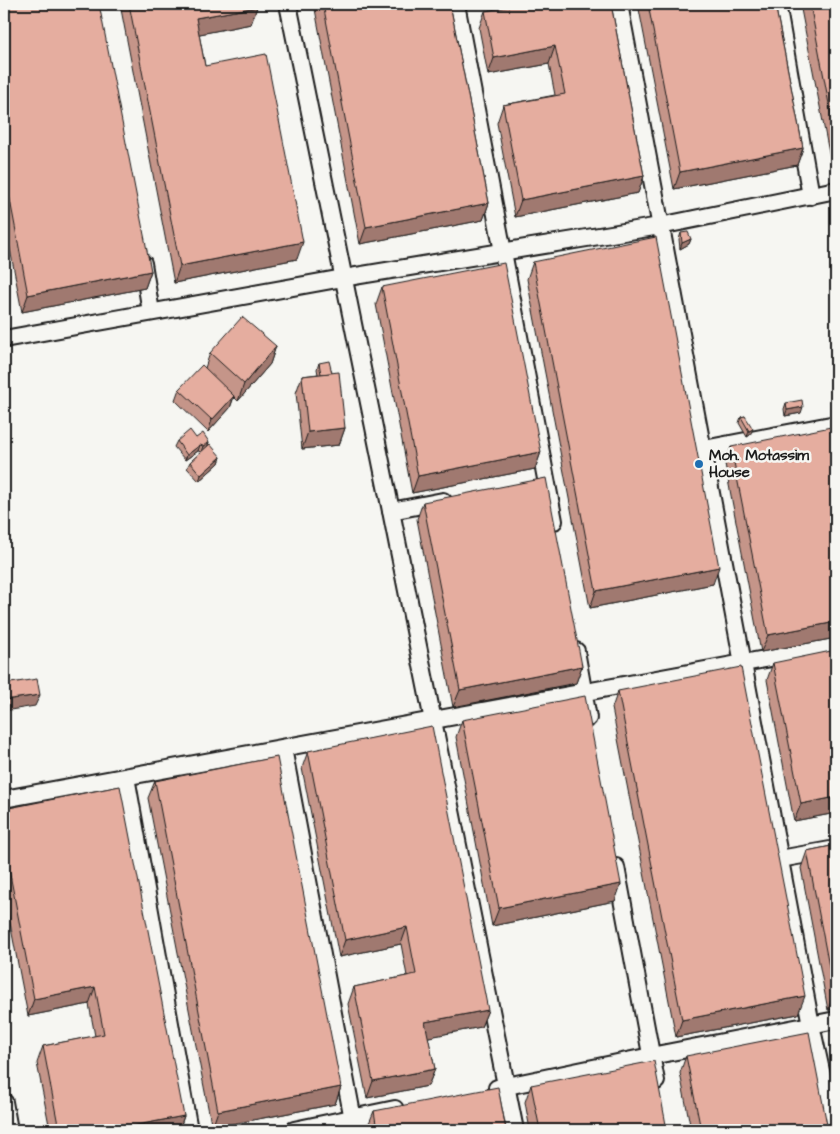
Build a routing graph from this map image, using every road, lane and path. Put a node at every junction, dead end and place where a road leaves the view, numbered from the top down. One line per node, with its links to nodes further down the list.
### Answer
1 (288, 4): 10 (street)
2 (460, 4): 9 (street)
3 (619, 4): 7 (street)
4 (777, 4): 6 (street)
5 (836, 190): 6 (street)
6 (811, 196): 7 (street)
7 (660, 226): 9 (street); 14 (street)
8 (140, 245): 11 (street)
9 (502, 252): 10 (street); 15 (street)
10 (343, 278): 11 (street); 18 (street)
11 (152, 312): 12 (street)
12 (4, 339)
13 (836, 424): 14 (street)
14 (704, 449): 22 (street)
15 (547, 481): 16 (street); 19 (street)
16 (527, 484)
17 (459, 498): 18 (street)
18 (391, 511): 24 (street)
19 (557, 538)
20 (574, 635): 23 (street)
21 (836, 646): 22 (street)
22 (742, 663): 23 (street); 31 (street)
23 (584, 692): 24 (street); 25 (street)
24 (432, 720): 26 (street); 35 (street)
25 (591, 732)
26 (284, 748): 27 (street); 40 (street)
27 (126, 777): 28 (street); 42 (street)
28 (4, 799)
29 (613, 849): 34 (street)
30 (836, 849): 31 (street)
31 (780, 859): 33 (street)
32 (836, 1020): 33 (street)
33 (811, 1025): 34 (street); 45 (street)
34 (651, 1056): 35 (street); 37 (street)
35 (506, 1086): 36 (street); 44 (street)
36 (477, 1092)
37 (658, 1093)
38 (4, 1102): 41 (street)
39 (410, 1106): 40 (street)
40 (354, 1124): 43 (street)
41 (9, 1130)
42 (189, 1130)
43 (294, 1130)
44 (515, 1130)
45 (834, 1130)

